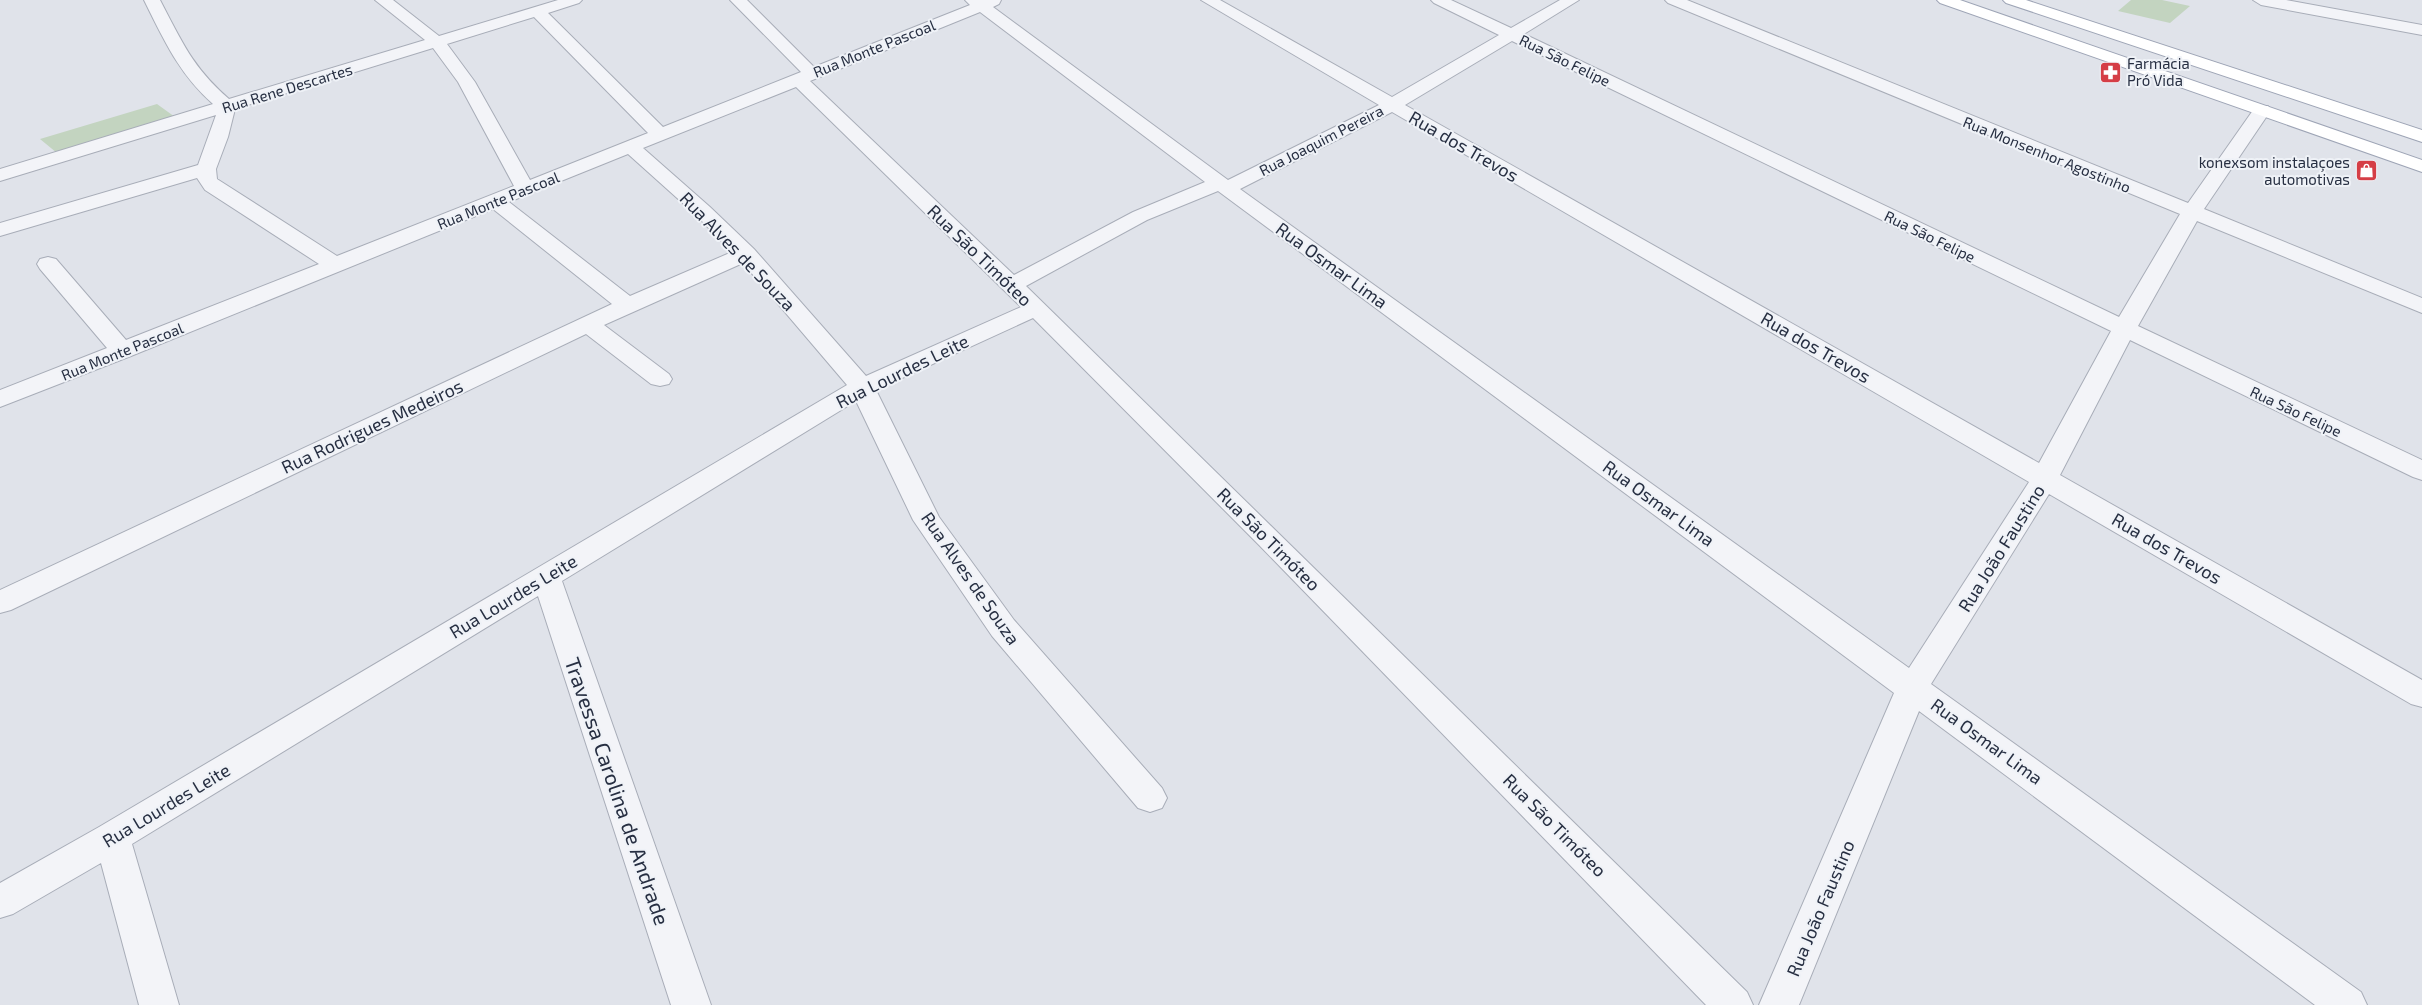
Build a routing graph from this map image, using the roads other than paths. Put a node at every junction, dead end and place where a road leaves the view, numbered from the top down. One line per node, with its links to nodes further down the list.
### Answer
1 (152, 0): 21 (street)
2 (383, 0): 18 (street)
3 (574, 0): 14 (street, Rua Rene Descartes)
4 (738, 0): 19 (street, Rua São Timóteo)
5 (1209, 0): 20 (street, Rua dos Trevos)
6 (1439, 0): 17 (street, Rua São Felipe)
7 (1571, 0): 17 (street, Rua Joaquim Pereira)
8 (1673, 0): 32 (street, Rua Monsenhor Agostinho)
9 (1945, 0): 22 (main road)
10 (2011, 0): 24 (main road)
11 (2261, 0): 15 (street)
12 (2355, 0): 15 (street)
13 (983, 2): 19 (street, Rua Monte Pascoal); 29 (street, Rua Osmar Lima)
14 (538, 12): 18 (street, Rua Rene Descartes); 23 (street)
15 (2343, 16): 16 (street)
16 (2422, 30)
17 (1512, 35): 20 (street, Rua Joaquim Pereira); 42 (street, Rua São Felipe)
18 (437, 42): 21 (street, Rua Rene Descartes); 30 (street)
19 (805, 76): 23 (street, Rua Monte Pascoal); 37 (street, Rua São Timóteo)
20 (1392, 105): 29 (street, Rua Joaquim Pereira); 48 (street, Rua dos Trevos)
21 (227, 106): 27 (street); 28 (street, Rua Rene Descartes)
22 (2262, 110): 26 (main road); 32 (street, Rua João Faustino)
23 (660, 135): 25 (street, Rua Monte Pascoal)
24 (2422, 136)
25 (631, 146): 30 (street, Rua Monte Pascoal); 34 (street, Rua Alves de Souza)
26 (2422, 166)
27 (206, 169): 33 (street); 36 (street)
28 (0, 175)
29 (1223, 186): 37 (street, Rua Joaquim Pereira); 51 (street, Rua Osmar Lima)
30 (525, 188): 31 (street, Rua Monte Pascoal)
31 (495, 201): 36 (street, Rua Monte Pascoal); 38 (street)
32 (2192, 213): 39 (street, Rua Monsenhor Agostinho); 42 (street, Rua João Faustino)
33 (0, 230)
34 (746, 254): 38 (street, Rua Rodrigues Medeiros); 45 (street, Rua Alves de Souza)
35 (48, 264): 43 (street)
36 (336, 265): 43 (street, Rua Monte Pascoal)
37 (1012, 284): 40 (street, Rua São Timóteo)
38 (628, 305): 41 (street, Rua Rodrigues Medeiros)
39 (2422, 306)
40 (1035, 309): 45 (street, Rua Lourdes Leite); 58 (street, Rua São Timóteo)
41 (587, 324): 44 (street); 50 (street, Rua Rodrigues Medeiros)
42 (2124, 329): 47 (street, Rua São Felipe); 48 (street, Rua João Faustino)
43 (123, 351): 46 (street, Rua Monte Pascoal)
44 (660, 379)
45 (862, 387): 49 (street, Rua Lourdes Leite); 53 (street, Rua Alves de Souza)
46 (0, 399)
47 (2422, 471)
48 (2045, 478): 51 (street, Rua João Faustino); 52 (street, Rua dos Trevos)
49 (546, 576): 54 (street, Rua Lourdes Leite); 57 (street, Travessa Carolina de Andrade)
50 (0, 602)
51 (1913, 687): 59 (street, Rua João Faustino); 60 (street, Rua Osmar Lima)
52 (2422, 695)
53 (1150, 798)
54 (112, 838): 55 (street, Rua Lourdes Leite); 56 (street)
55 (0, 902)
56 (159, 1005)
57 (691, 1005)
58 (1733, 1005)
59 (1779, 1005)
60 (2347, 1005)

